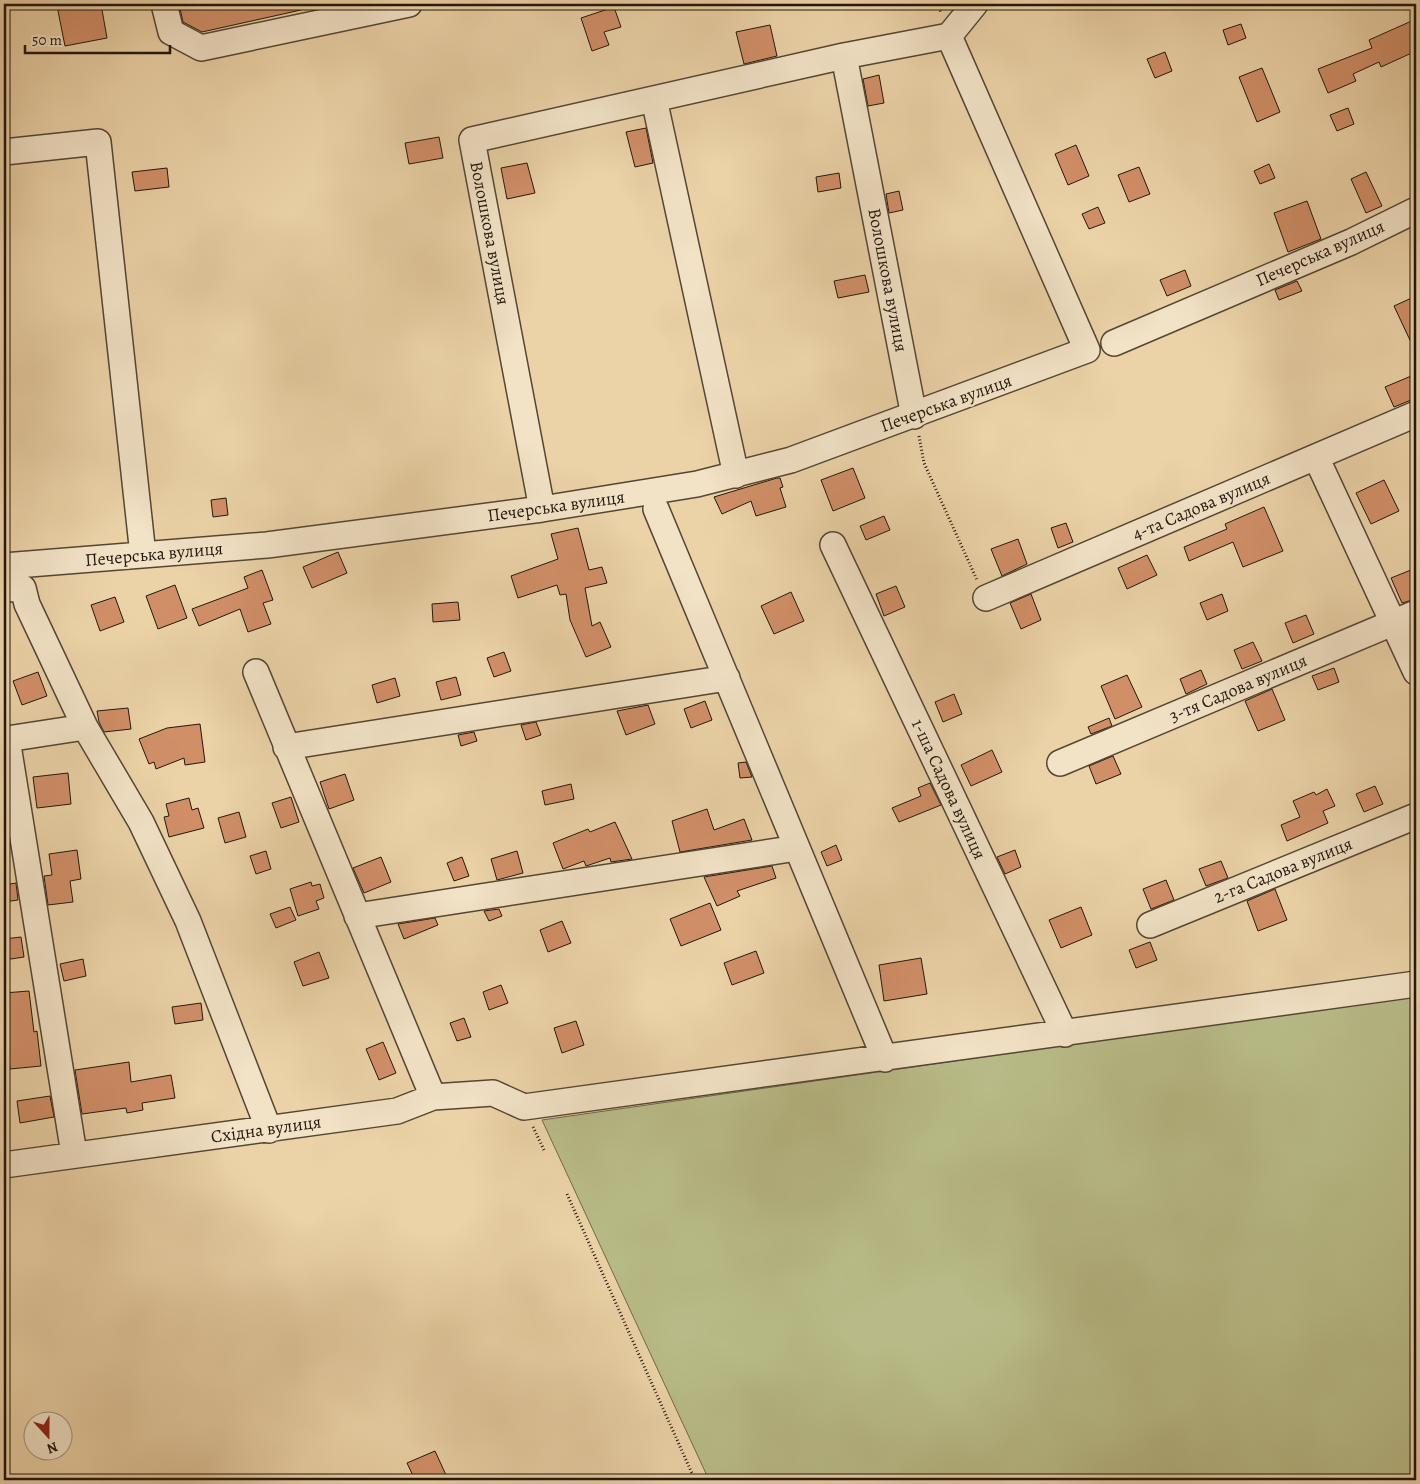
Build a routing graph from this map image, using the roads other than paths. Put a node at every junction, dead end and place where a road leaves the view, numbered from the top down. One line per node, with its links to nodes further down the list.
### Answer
1 (164, 4): 2 (street)
2 (409, 4)
3 (975, 4): 4 (street)
4 (949, 36): 5 (street, Волошкова вулиця); 11 (street, Печерська вулиця)
5 (844, 56): 6 (street, Волошкова вулиця); 11 (street, Волошкова вулиця)
6 (654, 99): 13 (street); 14 (street, Волошкова вулиця)
7 (4, 152): 17 (street)
8 (1416, 210): 9 (street, Печерська вулиця)
9 (1114, 342)
10 (1416, 414): 12 (street, 4-та Садова вулиця)
11 (914, 416): 13 (street, Печерська вулиця)
12 (1316, 457): 20 (street, 4-та Садова вулиця); 22 (street)
13 (736, 475): 14 (street, Печерська вулиця)
14 (542, 509): 17 (street, Печерська вулиця)
15 (656, 509): 25 (street)
16 (833, 545): 34 (street, 1-ша Садова вулиця)
17 (143, 555): 18 (street, Печерська вулиця)
18 (4, 566)
19 (4, 589): 26 (street)
20 (986, 598)
21 (1416, 613): 22 (street, 3-тя Садова вулиця)
22 (1393, 622): 24 (street); 28 (street, 3-тя Садова вулиця)
23 (256, 672): 27 (street)
24 (1416, 672)
25 (727, 678): 27 (street); 30 (street)
26 (85, 727): 37 (street); 38 (street)
27 (286, 747): 31 (street)
28 (1060, 763)
29 (1416, 816): 32 (street, 2-га Садова вулиця)
30 (797, 848): 31 (street); 35 (street)
31 (357, 916): 36 (street)
32 (1150, 925)
33 (1416, 984): 34 (street)
34 (1065, 1034): 35 (street)
35 (885, 1059): 36 (street, Східна вулиця)
36 (433, 1097): 37 (street, Східна вулиця)
37 (269, 1130): 38 (street, Східна вулиця)
38 (74, 1154): 39 (street, Східна вулиця)
39 (4, 1165)

